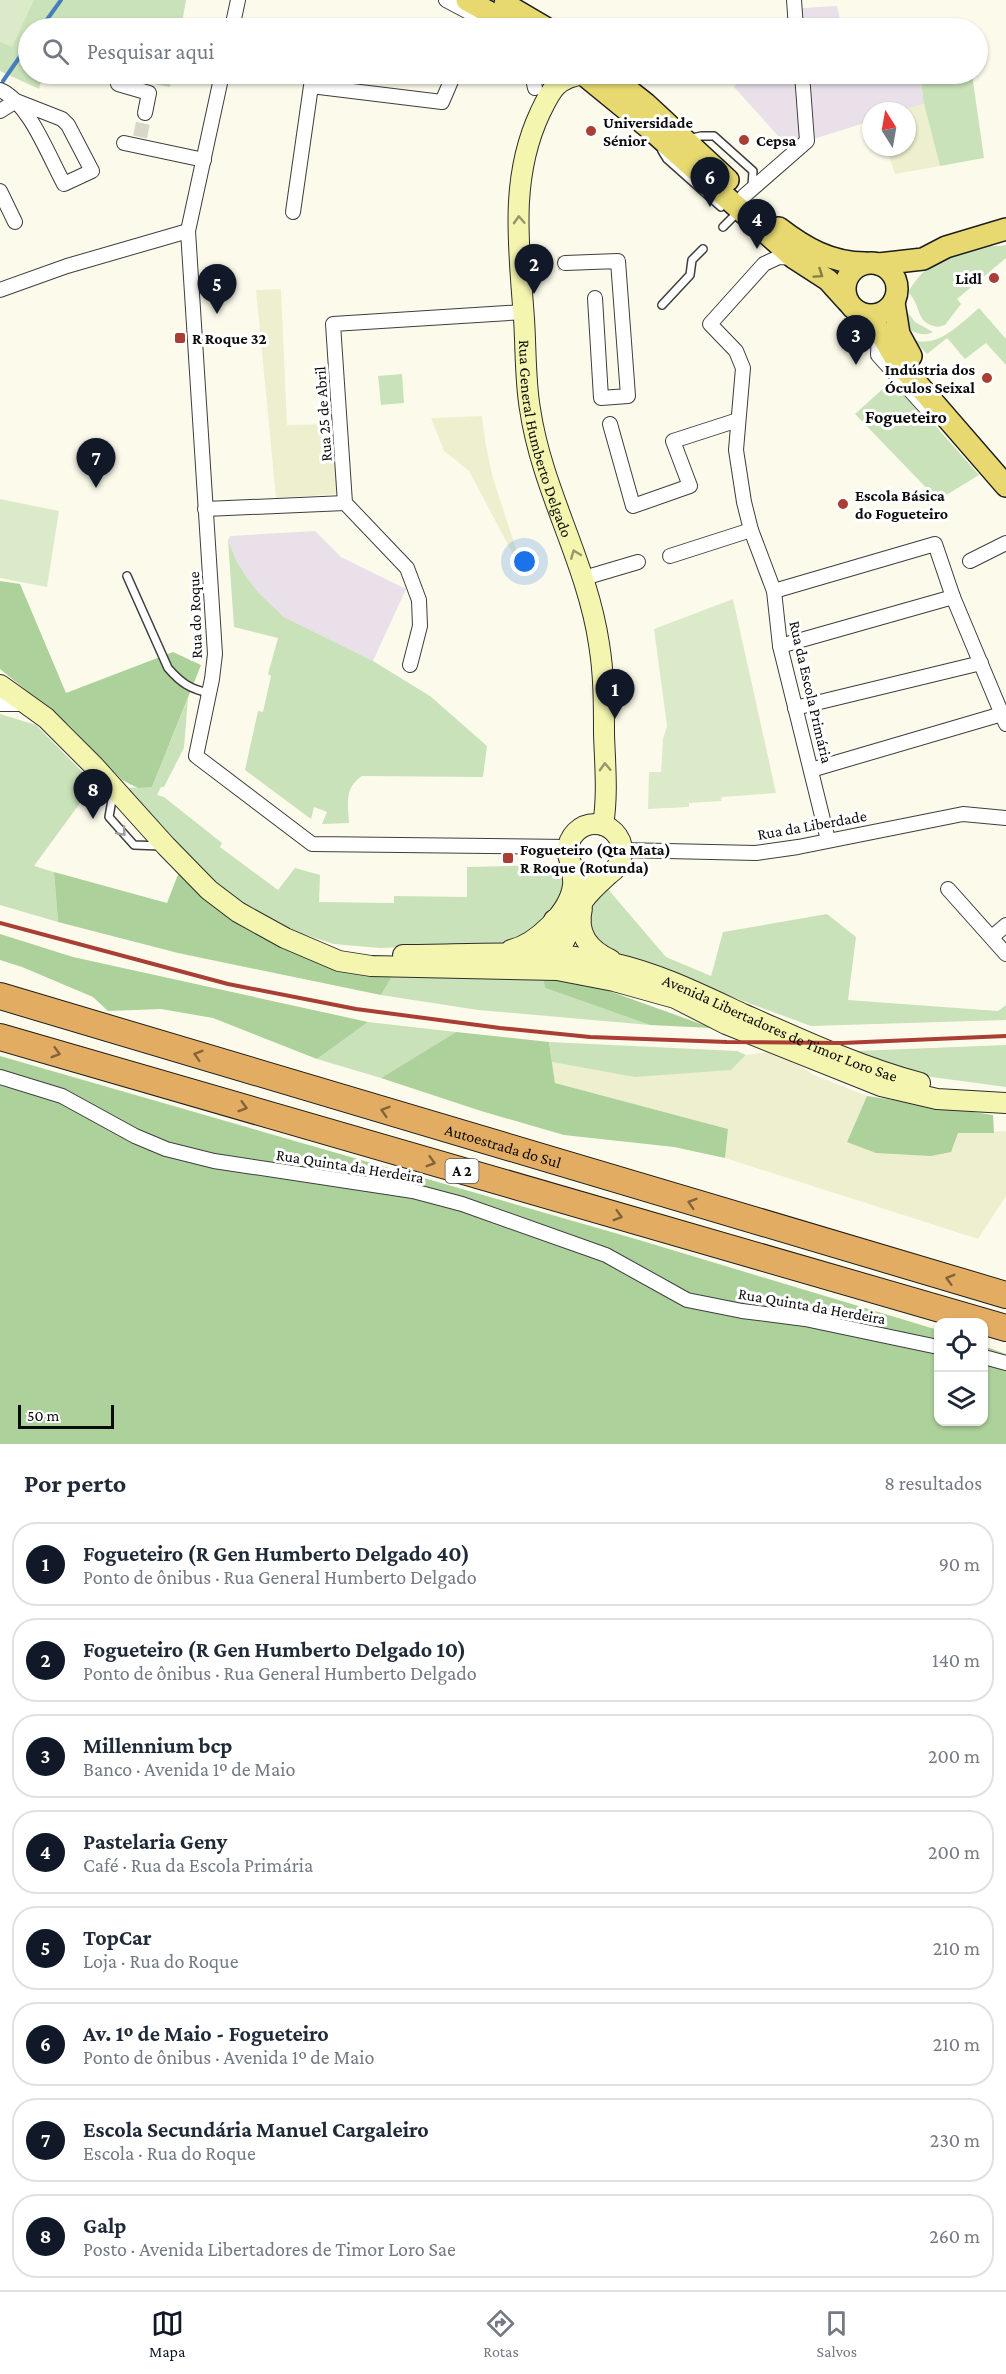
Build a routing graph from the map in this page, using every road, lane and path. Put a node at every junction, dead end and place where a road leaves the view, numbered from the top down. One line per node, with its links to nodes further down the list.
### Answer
1 (238, 0): 6 (street)
2 (446, 0): 7 (street)
3 (467, 0): 8 (main road)
4 (497, 0): 9 (main road)
5 (794, 0): 10 (street)
6 (234, 18)
7 (471, 18)
8 (500, 18)
9 (528, 18)
10 (795, 18)
11 (118, 84): 23 (street)
12 (220, 84): 26 (street, Rua do Roque)
13 (449, 84): 29 (street)
14 (534, 84): 19 (street)
15 (557, 84): 47 (main road, Rua General Humberto Delgado, one-way to 15)
16 (596, 84): 24 (main road)
17 (620, 84): 28 (main road)
18 (803, 84): 28 (street)
19 (535, 88)
20 (0, 90): 21 (street)
21 (16, 100): 21 (street); 22 (street)
22 (0, 111)
23 (145, 113)
24 (649, 128): 30 (lane); 34 (main road)
25 (134, 142): 26 (street)
26 (204, 160): 35 (street, Rua do Roque)
27 (0, 191): 31 (street)
28 (748, 192): 41 (main road)
29 (293, 212)
30 (733, 217): 32 (lane); 34 (lane)
31 (15, 222)
32 (723, 227)
33 (1006, 229): 38 (main road)
34 (761, 230): 37 (main road); 40 (street)
35 (188, 231): 42 (street); 52 (street, Rua do Roque)
36 (703, 249): 45 (lane)
37 (794, 258): 40 (street); 46 (main road, one-way to 46)
38 (923, 259): 41 (main road); 44 (main road)
39 (565, 263): 43 (street)
40 (764, 264): 48 (street, Rua da Escola Primária)
41 (872, 264): 44 (main road); 46 (main road)
42 (0, 290)
43 (595, 298)
44 (895, 300): 46 (main road); 50 (main road)
45 (662, 305)
46 (852, 306): 50 (main road)
47 (524, 312): 51 (street, Rua 25 de Abril); 59 (main road, Rua General Humberto Delgado, one-way to 47)
48 (738, 420): 49 (street); 53 (street, Rua da Escola Primária)
49 (610, 424)
50 (1004, 478)
51 (345, 503): 52 (street); 64 (street)
52 (205, 509): 66 (street, Rua do Roque)
53 (751, 530): 55 (street); 60 (street, Rua da Escola Primária)
54 (1006, 543): 56 (street)
55 (670, 556)
56 (970, 561)
57 (638, 562): 59 (street)
58 (127, 576): 66 (lane)
59 (584, 578): 73 (main road, Rua General Humberto Delgado, one-way to 59)
60 (774, 591): 61 (street); 62 (street, Rua da Escola Primária)
61 (953, 597): 62 (street); 63 (street)
62 (780, 646): 69 (street, Rua da Escola Primária)
63 (981, 663): 69 (street); 70 (street)
64 (410, 665)
65 (0, 685): 68 (main road, Avenida Libertadores de Timor Loro Sae)
66 (209, 693): 76 (street, Rua do Roque)
67 (0, 704): 68 (street)
68 (27, 704): 82 (main road, Avenida Libertadores de Timor Loro Sae)
69 (795, 708): 71 (street, Rua da Escola Primária)
70 (1004, 719): 71 (street)
71 (811, 770): 74 (street, Rua da Escola Primária)
72 (1006, 818): 74 (street, Rua da Liberdade)
73 (603, 825): 75 (main road); 76 (main road)
74 (828, 840): 75 (street, Rua da Liberdade)
75 (622, 850): 77 (main road)
76 (569, 855): 77 (main road); 80 (main road)
77 (607, 876): 79 (main road)
78 (948, 889): 83 (street)
79 (584, 900): 86 (main road); 88 (main road)
80 (554, 920): 84 (main road); 86 (main road)
81 (1006, 925): 83 (street)
82 (274, 933): 84 (main road, Avenida Libertadores de Timor Loro Sae); 87 (main road, Avenida Libertadores de Timor Loro Sae)
83 (992, 937): 85 (street)
84 (496, 953): 86 (main road, Avenida Libertadores de Timor Loro Sae)
85 (1006, 954)
86 (555, 955): 87 (main road, Avenida Libertadores de Timor Loro Sae); 88 (main road, Avenida Libertadores de Timor Loro Sae); 90 (main road, Avenida Libertadores de Timor Loro Sae)
87 (429, 968): 90 (main road, Avenida Libertadores de Timor Loro Sae)
88 (633, 969): 93 (main road, Avenida Libertadores de Timor Loro Sae)
89 (0, 996): 95 (highway, Autoestrada do Sul / A 2, one-way to 89)
90 (675, 998): 94 (main road, Avenida Libertadores de Timor Loro Sae)
91 (0, 1036): 96 (highway, Autoestrada do Sul / A 2, one-way to 96)
92 (0, 1077): 97 (street, Rua Quinta da Herdeira)
93 (1006, 1092)
94 (1006, 1103)
95 (1006, 1295)
96 (1006, 1328)
97 (934, 1346)
98 (988, 1359): 99 (street)
99 (1006, 1363)

